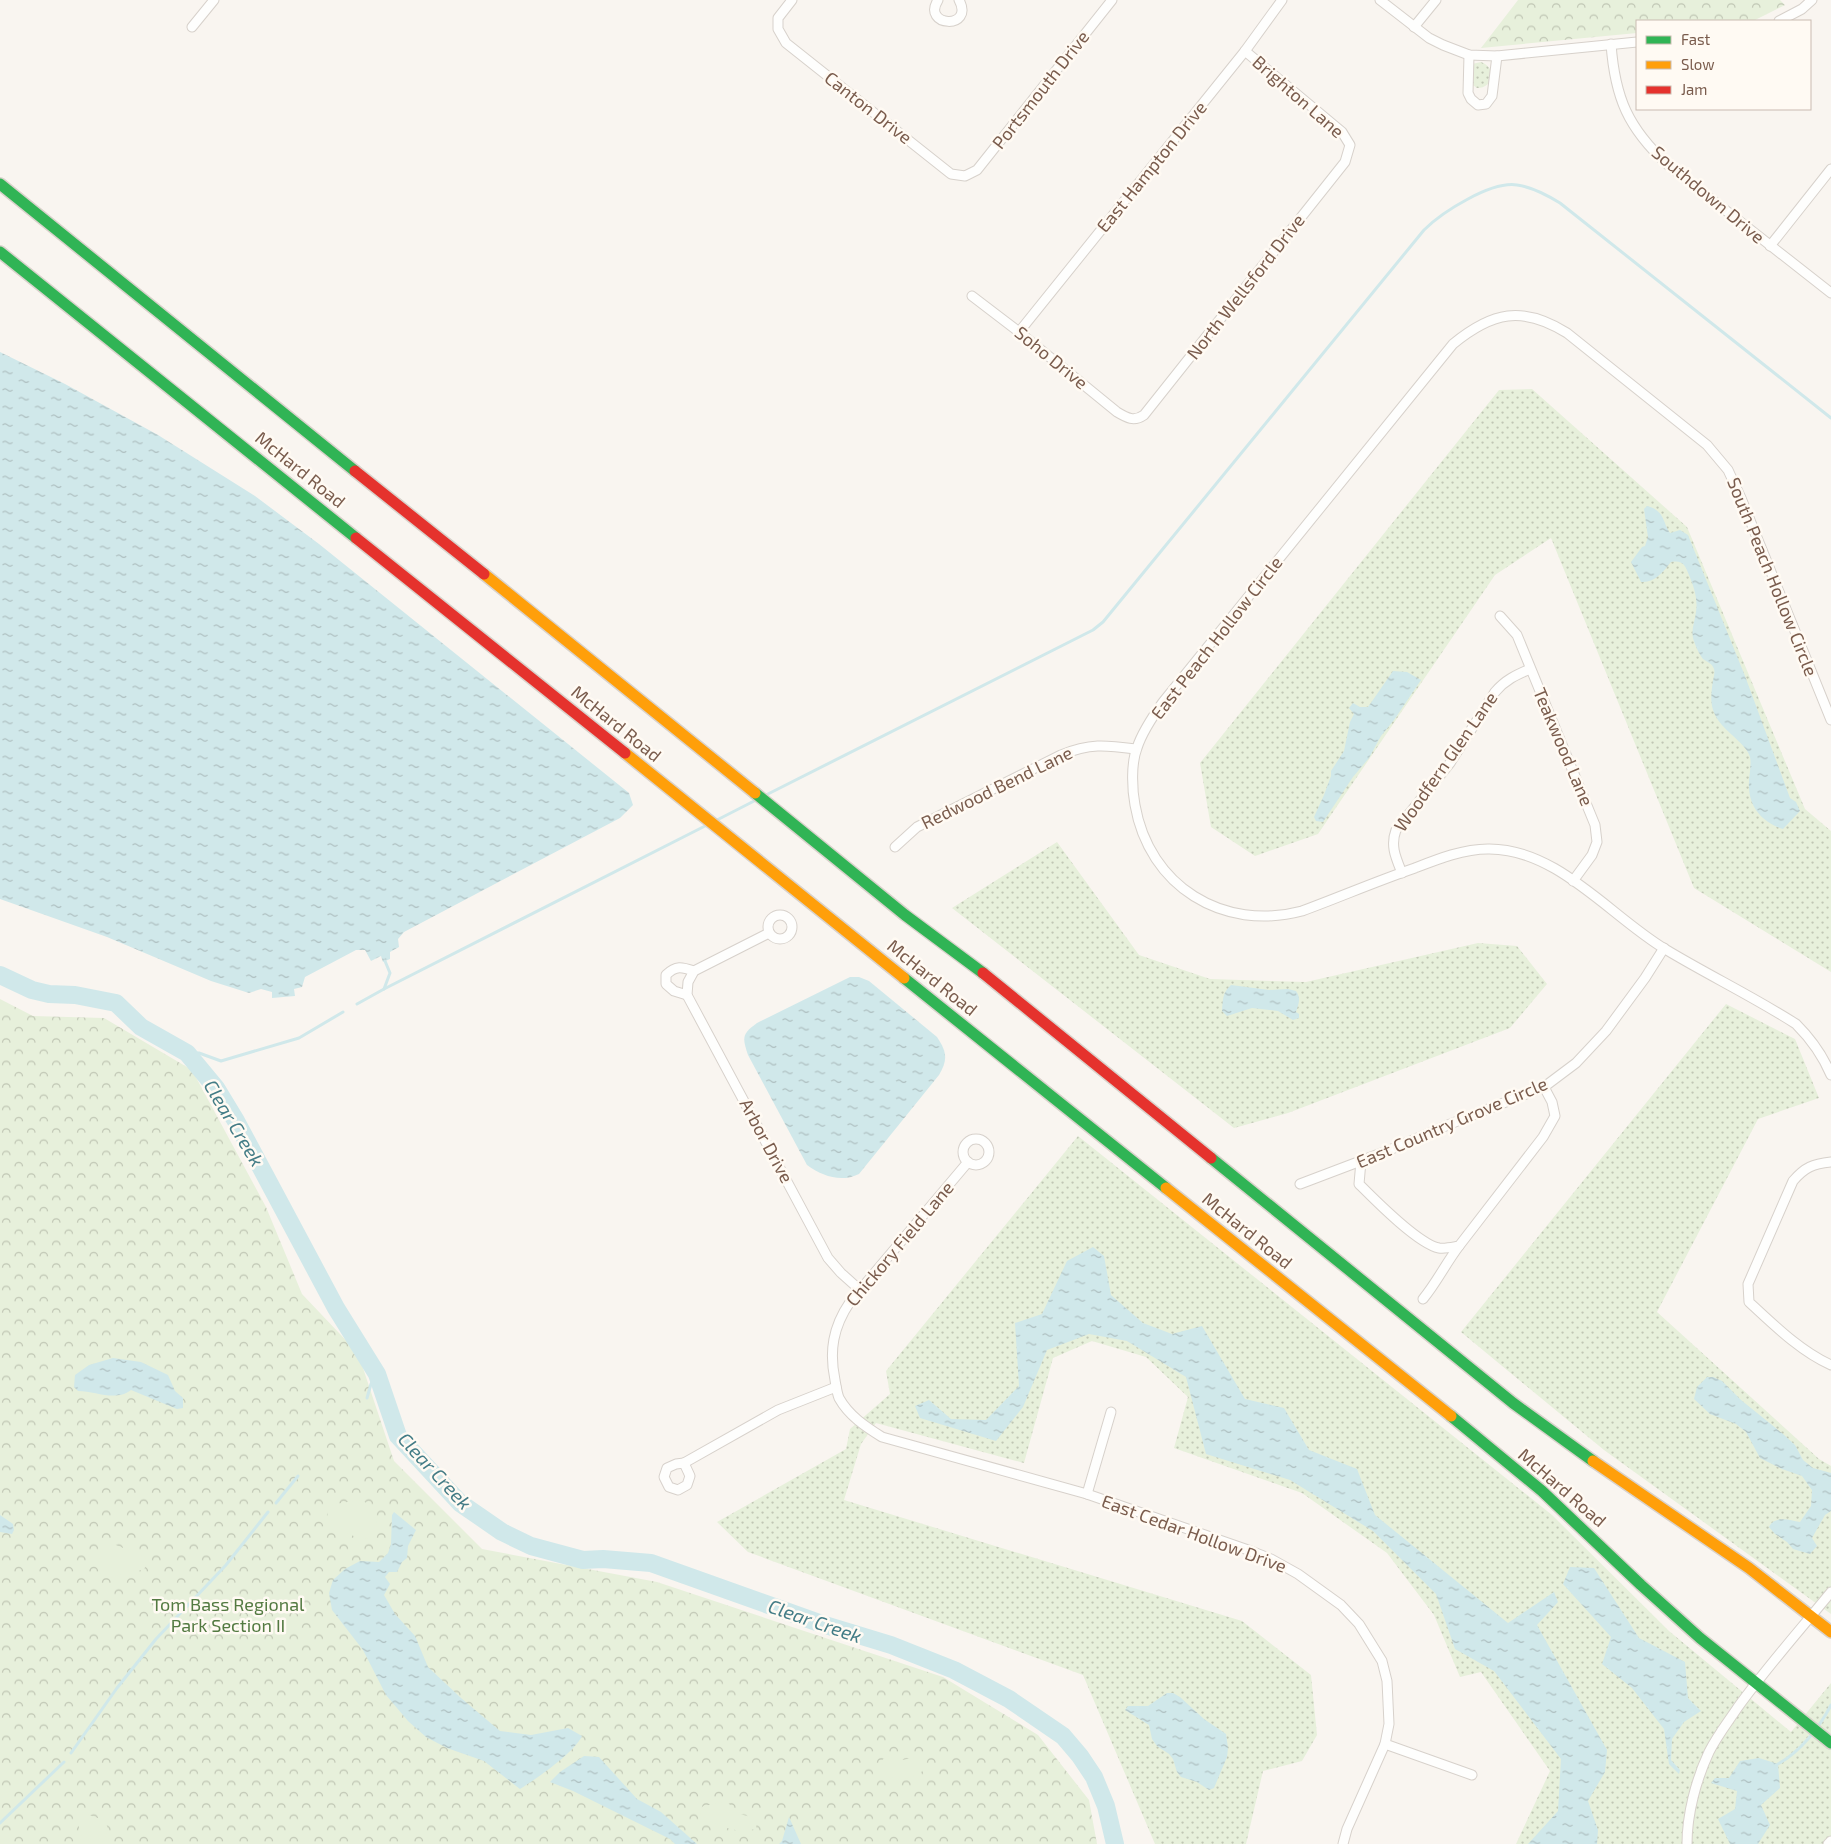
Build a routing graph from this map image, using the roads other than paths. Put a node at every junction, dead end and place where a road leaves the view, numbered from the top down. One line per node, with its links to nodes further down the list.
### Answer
1 (214, 0): 11 (street)
2 (792, 0): 20 (street, Canton Drive)
3 (938, 0): 4 (street)
4 (959, 0)
5 (1112, 0): 20 (street, Portsmouth Drive)
6 (1282, 0): 15 (street, East Hampton Drive)
7 (1380, 0): 12 (street)
8 (1436, 0): 12 (street)
9 (1812, 0): 10 (street)
10 (1781, 20)
11 (192, 27)
12 (1414, 27): 16 (street)
13 (1636, 42): 14 (street)
14 (1611, 44): 17 (street); 22 (street, Southdown Drive)
15 (1245, 51): 18 (street, Brighton Lane); 27 (street, East Hampton Drive)
16 (1469, 55): 17 (street); 17 (street)
17 (1497, 56)
18 (1350, 144): 28 (street, North Wellsford Drive)
19 (1831, 168): 22 (street)
20 (966, 176)
21 (0, 184): 55 (main road, McHard Road)
22 (1770, 246): 24 (street, Southdown Drive)
23 (0, 252): 57 (main road, McHard Road)
24 (1831, 293)
25 (972, 296): 27 (street, Soho Drive)
26 (1504, 316): 31 (street, South Peach Hollow Circle); 32 (street, East Peach Hollow Circle)
27 (1019, 332): 28 (street, Soho Drive)
28 (1132, 419)
29 (1500, 616): 30 (street, Teakwood Lane)
30 (1530, 669): 34 (street, Woodfern Glen Lane); 35 (street, Teakwood Lane)
31 (1831, 720)
32 (1136, 749): 33 (street, Redwood Bend Lane); 34 (street, East Peach Hollow Circle)
33 (895, 847)
34 (1402, 873): 35 (street, East Peach Hollow Circle)
35 (1573, 881): 37 (street, East Peach Hollow Circle)
36 (769, 933): 38 (street)
37 (1664, 948): 40 (street, East Peach Hollow Circle); 41 (street, East Country Grove Circle)
38 (694, 971): 39 (street, Arbor Drive); 39 (street)
39 (688, 995): 47 (street, Arbor Drive)
40 (1831, 1075)
41 (1544, 1087): 42 (street, East Country Grove Circle); 46 (street)
42 (1361, 1161): 45 (street, East Country Grove Circle); 46 (street)
43 (968, 1162): 47 (street, Chickory Field Lane)
44 (1831, 1162): 49 (street)
45 (1300, 1184)
46 (1459, 1246): 48 (street)
47 (860, 1290): 50 (street, Chickory Field Lane)
48 (1423, 1299)
49 (1831, 1365)
50 (836, 1387): 52 (street); 53 (street, East Cedar Hollow Drive)
51 (1111, 1412): 53 (street)
52 (684, 1463)
53 (1088, 1494): 59 (street, East Cedar Hollow Drive)
54 (1831, 1592): 55 (street)
55 (1811, 1616): 56 (main road, McHard Road); 57 (street)
56 (1831, 1632)
57 (1756, 1683): 58 (main road, McHard Road); 63 (street)
58 (1831, 1743)
59 (1385, 1744): 60 (street); 62 (street, East Cedar Hollow Drive)
60 (1472, 1775)
61 (1831, 1840): 64 (street)
62 (1343, 1844)
63 (1686, 1844)
64 (1828, 1844)

